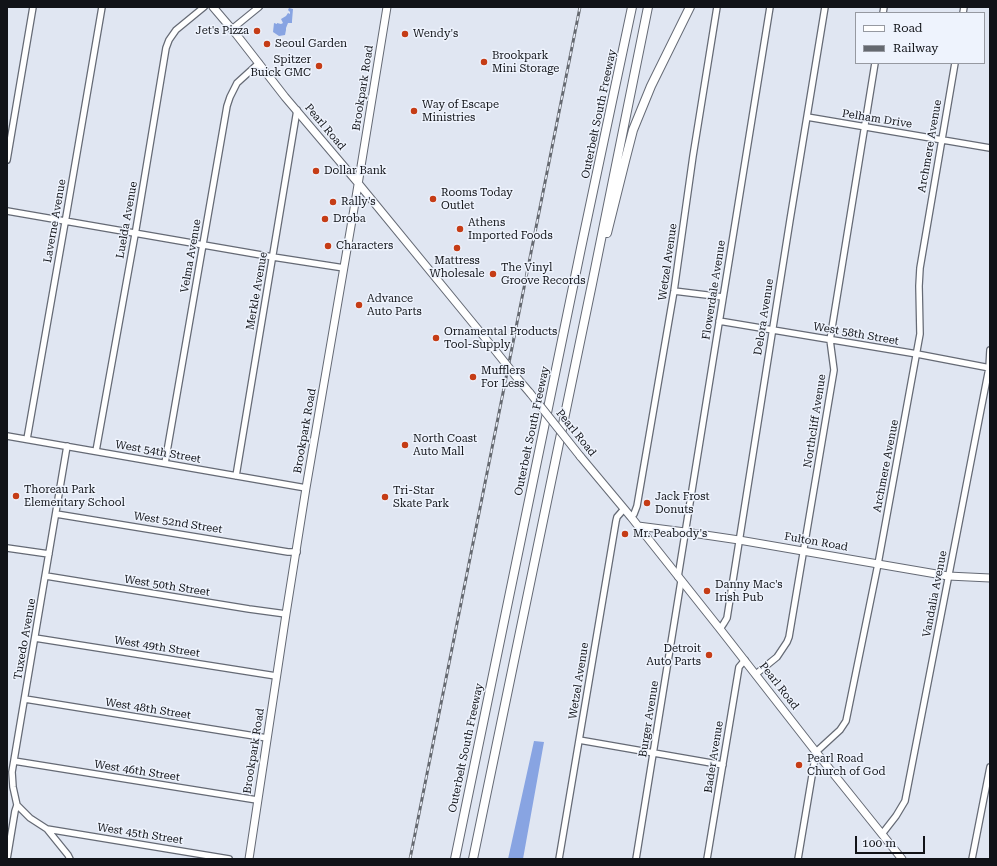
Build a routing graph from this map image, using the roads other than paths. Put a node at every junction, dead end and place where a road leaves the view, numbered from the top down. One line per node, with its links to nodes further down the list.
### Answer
1 (33, 7): 22 (street)
2 (102, 7): 25 (street, Laverne Avenue)
3 (204, 7): 26 (street, Luelda Avenue)
4 (213, 7): 13 (main road, Pearl Road)
5 (258, 7): 13 (street)
6 (387, 7): 23 (main road, Brookpark Road)
7 (632, 7): 77 (highway, Outerbelt South Freeway)
8 (648, 7): 30 (highway)
9 (690, 7): 30 (highway)
10 (717, 7): 31 (street, Wetzel Avenue)
11 (770, 7): 32 (street, Flowerdale Avenue)
12 (825, 7): 18 (street, Delora Avenue)
13 (232, 29): 14 (main road, Pearl Road)
14 (259, 63): 17 (main road, Pearl Road); 27 (street, Velma Avenue)
15 (875, 64): 19 (street, Northcliff Avenue)
16 (955, 64): 20 (street, Archmere Avenue)
17 (297, 110): 23 (main road, Pearl Road); 28 (street, Merkle Avenue)
18 (807, 117): 19 (street, Pelham Drive); 34 (street, Delora Avenue)
19 (864, 127): 20 (street, Pelham Drive); 35 (street, Northcliff Avenue)
20 (942, 140): 21 (street, Pelham Drive); 37 (street, Archmere Avenue)
21 (990, 148)
22 (7, 160)
23 (358, 183): 29 (main road, Brookpark Road); 46 (main road, Pearl Road, bridge)
24 (7, 211): 25 (street)
25 (66, 220): 26 (street); 40 (street, Laverne Avenue)
26 (135, 233): 27 (street); 42 (street, Luelda Avenue)
27 (204, 244): 28 (street); 43 (street, Velma Avenue)
28 (273, 257): 29 (street); 44 (street, Merkle Avenue)
29 (344, 268): 45 (main road, Brookpark Road)
30 (592, 284): 86 (highway)
31 (674, 290): 32 (street); 48 (street, Wetzel Avenue)
32 (723, 297): 33 (street, Flowerdale Avenue)
33 (719, 321): 34 (street, West 58th Street); 50 (street, Flowerdale Avenue)
34 (772, 330): 35 (street, West 58th Street); 51 (street, Delora Avenue)
35 (830, 340): 37 (street, West 58th Street); 53 (street, Northcliff Avenue)
36 (990, 350): 38 (street, Vandalia Avenue)
37 (917, 354): 38 (street, West 58th Street); 56 (street, Archmere Avenue)
38 (989, 368): 58 (street, Vandalia Avenue)
39 (7, 436): 40 (street, West 54th Street)
40 (27, 439): 41 (street, West 54th Street)
41 (67, 446): 42 (street, West 54th Street); 47 (street, Tuxedo Avenue)
42 (96, 451): 43 (street, West 54th Street)
43 (165, 463): 44 (street, West 54th Street)
44 (236, 476): 45 (street, West 54th Street)
45 (306, 488): 54 (main road, Brookpark Road)
46 (624, 509): 48 (main road, Pearl Road); 69 (street, Wetzel Avenue)
47 (56, 514): 54 (street, West 52nd Street); 55 (street, Tuxedo Avenue)
48 (631, 517): 49 (main road, Pearl Road)
49 (638, 526): 50 (main road, Fulton Road); 60 (main road, Pearl Road)
50 (685, 532): 51 (main road, Fulton Road); 60 (street, Flowerdale Avenue)
51 (739, 540): 53 (main road, Fulton Road); 62 (street, Delora Avenue)
52 (7, 548): 55 (street)
53 (804, 551): 56 (main road, Fulton Road); 65 (street, Northcliff Avenue)
54 (296, 552): 61 (main road, Brookpark Road)
55 (49, 554): 57 (street, Tuxedo Avenue)
56 (878, 564): 58 (main road, Fulton Road); 71 (street, Archmere Avenue)
57 (46, 576): 61 (street, West 50th Street); 63 (street, Tuxedo Avenue)
58 (948, 576): 59 (main road, Fulton Road); 79 (street, Vandalia Avenue)
59 (990, 578)
60 (680, 579): 62 (main road, Pearl Road); 70 (street, Burger Avenue)
61 (286, 614): 66 (main road, Brookpark Road)
62 (720, 629): 64 (main road, Pearl Road)
63 (35, 638): 66 (street, West 49th Street); 67 (street, Tuxedo Avenue)
64 (745, 660): 65 (main road, Pearl Road); 73 (street, Bader Avenue)
65 (756, 674): 71 (main road, Pearl Road)
66 (276, 676): 68 (main road, Brookpark Road)
67 (25, 699): 68 (street, West 48th Street); 72 (street, Tuxedo Avenue)
68 (267, 738): 75 (main road, Brookpark Road)
69 (579, 740): 70 (street); 87 (street, Wetzel Avenue)
70 (653, 752): 73 (street); 88 (street, Burger Avenue)
71 (816, 752): 79 (main road, Pearl Road); 90 (street)
72 (14, 761): 75 (street, West 46th Street); 76 (street, Tuxedo Avenue)
73 (723, 764): 89 (street, Bader Avenue)
74 (990, 767): 92 (street)
75 (257, 800): 83 (main road, Brookpark Road)
76 (17, 805): 78 (street); 80 (street, Tuxedo Avenue)
77 (463, 816): 84 (highway); 85 (highway, Outerbelt South Freeway)
78 (47, 829): 81 (street); 82 (street, West 45th Street)
79 (882, 834): 91 (main road, Pearl Road)
80 (7, 859)
81 (70, 859)
82 (229, 859)
83 (249, 859)
84 (450, 859)
85 (455, 859)
86 (473, 859)
87 (559, 859)
88 (636, 859)
89 (707, 859)
90 (798, 859)
91 (902, 859)
92 (972, 859)

